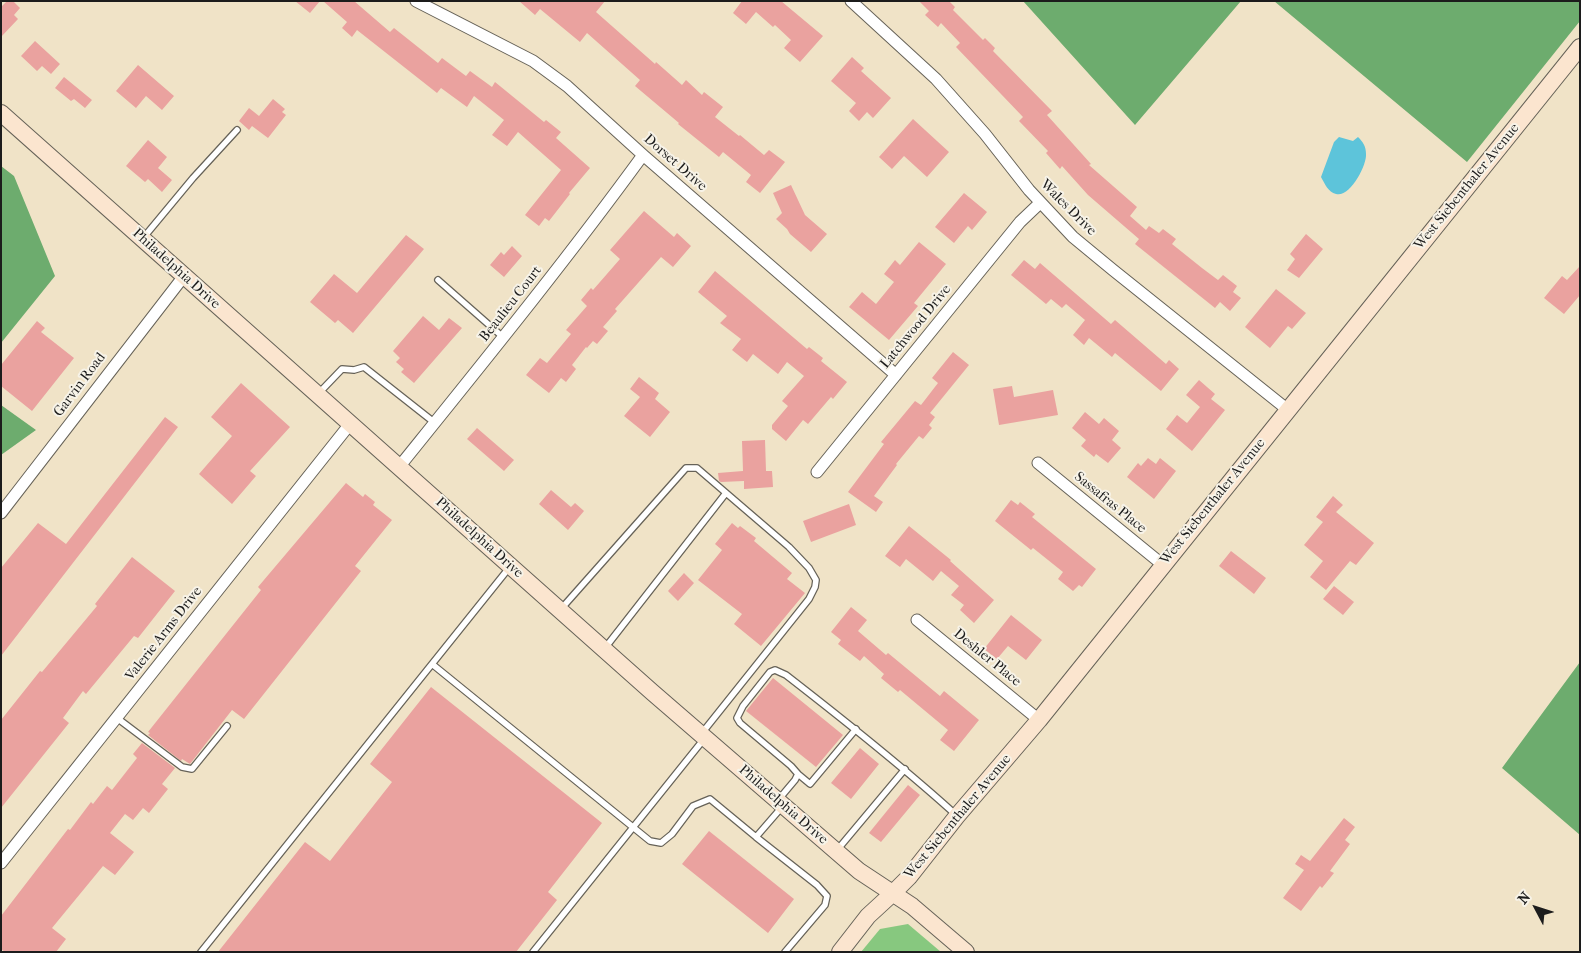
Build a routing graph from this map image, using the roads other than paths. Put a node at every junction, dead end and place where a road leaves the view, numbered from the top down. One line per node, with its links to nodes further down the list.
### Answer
1 (416, 1): 6 (street, Dorset Drive)
2 (851, 1): 7 (street, Wales Drive)
3 (1580, 46): 14 (main road, West Siebenthaler Avenue)
4 (1, 113): 8 (main road, Philadelphia Drive)
5 (237, 130): 8 (lane)
6 (643, 155): 11 (street, Beaulieu Court); 12 (street, Dorset Drive)
7 (1040, 203): 12 (street, Latchwood Drive); 14 (street, Wales Drive)
8 (142, 239): 9 (main road, Philadelphia Drive)
9 (184, 276): 13 (main road, Philadelphia Drive); 21 (street, Garvin Road)
10 (438, 280): 11 (lane)
11 (504, 338): 15 (street, Beaulieu Court)
12 (896, 375): 19 (street, Latchwood Drive)
13 (317, 395): 15 (lane); 16 (main road, Philadelphia Drive)
14 (1288, 410): 22 (main road, West Siebenthaler Avenue)
15 (435, 423): 18 (street, Beaulieu Court)
16 (350, 424): 18 (main road, Philadelphia Drive); 28 (street, Valerie Arms Drive)
17 (1038, 463): 22 (street, Sassafras Place)
18 (399, 468): 23 (main road, Philadelphia Drive)
19 (817, 472)
20 (726, 493): 24 (lane); 26 (lane); 32 (lane)
21 (1, 513)
22 (1163, 566): 29 (main road, West Siebenthaler Avenue)
23 (510, 567): 24 (main road, Philadelphia Drive); 27 (lane)
24 (560, 611): 26 (main road, Philadelphia Drive)
25 (917, 620): 29 (street, Deshler Place)
26 (603, 650): 32 (main road, Philadelphia Drive)
27 (432, 664): 37 (lane); 42 (lane)
28 (117, 718): 30 (lane); 40 (street, Valerie Arms Drive)
29 (1039, 720): 36 (main road, West Siebenthaler Avenue)
30 (227, 726)
31 (856, 729): 33 (lane); 34 (lane); 34 (lane)
32 (703, 736): 35 (main road, Philadelphia Drive); 37 (lane)
33 (905, 769): 36 (lane); 39 (lane)
34 (798, 774): 35 (lane)
35 (780, 803): 38 (lane); 39 (main road, Philadelphia Drive)
36 (957, 816): 41 (main road, West Siebenthaler Avenue)
37 (633, 828): 38 (lane); 43 (lane)
38 (756, 837): 44 (lane)
39 (836, 851): 41 (main road, Philadelphia Drive)
40 (1, 863)
41 (894, 893): 45 (main road, West Siebenthaler Avenue); 46 (main road, Philadelphia Drive)
42 (201, 952)
43 (533, 952)
44 (785, 952)
45 (840, 952)
46 (966, 952)

